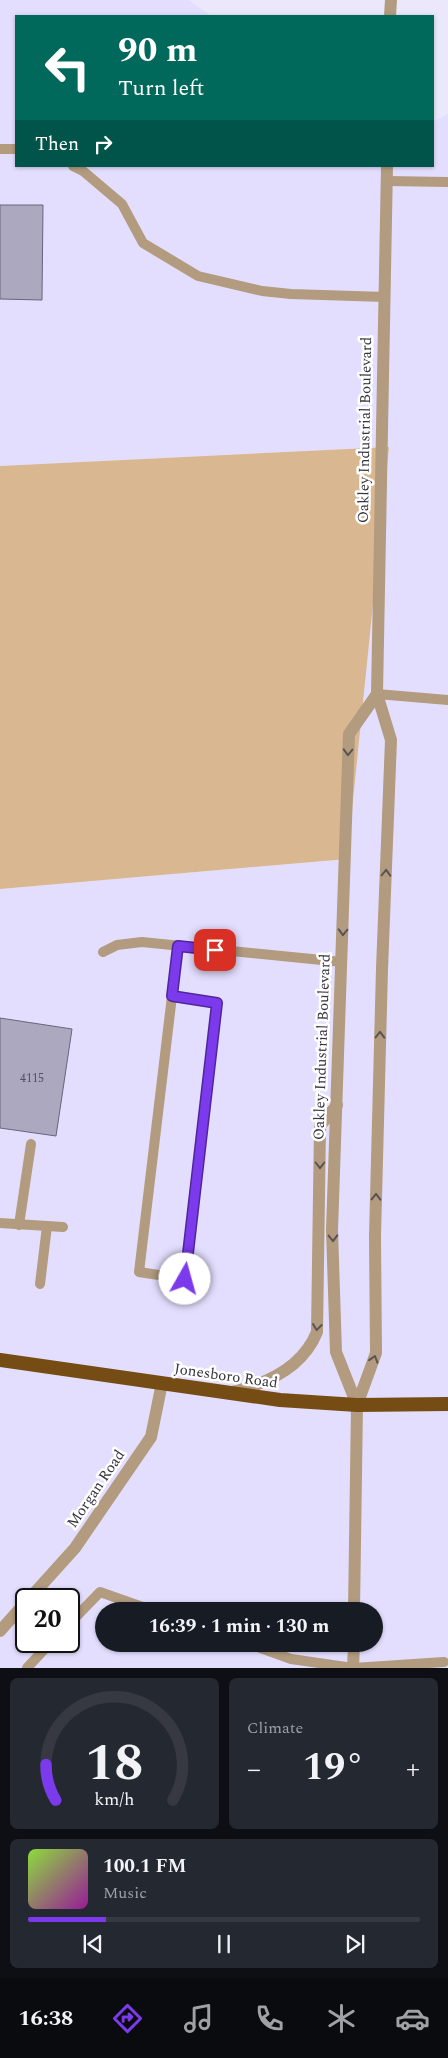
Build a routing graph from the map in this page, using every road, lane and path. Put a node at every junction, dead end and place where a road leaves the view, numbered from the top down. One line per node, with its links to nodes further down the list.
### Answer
1 (391, 0): 2 (street)
2 (390, 15)
3 (0, 149): 4 (lane)
4 (15, 149)
5 (75, 167): 9 (lane)
6 (387, 167): 7 (street, Oakley Industrial Boulevard)
7 (387, 182): 8 (lane); 9 (street, Oakley Industrial Boulevard)
8 (448, 182)
9 (385, 297): 10 (street, Oakley Industrial Boulevard)
10 (377, 694): 11 (lane); 14 (street, Oakley Industrial Boulevard, one-way to 14); 27 (street, Oakley Industrial Boulevard, one-way to 10)
11 (448, 700)
12 (178, 946): 13 (lane); 14 (lane); 15 (lane)
13 (103, 952)
14 (342, 962): 16 (street, Oakley Industrial Boulevard)
15 (172, 996): 15 (lane)
16 (337, 1105): 25 (street, one-way to 25); 27 (street, Oakley Industrial Boulevard, one-way to 27)
17 (31, 1144): 19 (lane)
18 (0, 1224): 19 (lane)
19 (19, 1225): 20 (lane)
20 (47, 1226): 21 (lane); 22 (lane)
21 (63, 1227)
22 (40, 1284)
23 (0, 1360): 24 (highway, Jonesboro Road)
24 (162, 1383): 25 (highway, Jonesboro Road); 28 (street, Morgan Road)
25 (228, 1393): 27 (highway, Jonesboro Road)
26 (448, 1404): 27 (highway, Jonesboro Road)
27 (358, 1405): 30 (street, Oakley Industrial Boulevard)
28 (39, 1588)
29 (128, 1602): 31 (lane)
30 (354, 1602)
31 (80, 1613)
32 (15, 1614): 33 (street)
33 (0, 1631)
34 (267, 1652): 38 (lane)
35 (354, 1652): 40 (street)
36 (41, 1653): 39 (lane)
37 (444, 1662): 40 (lane)
38 (292, 1663): 40 (lane)
39 (27, 1668)
40 (353, 1668)

